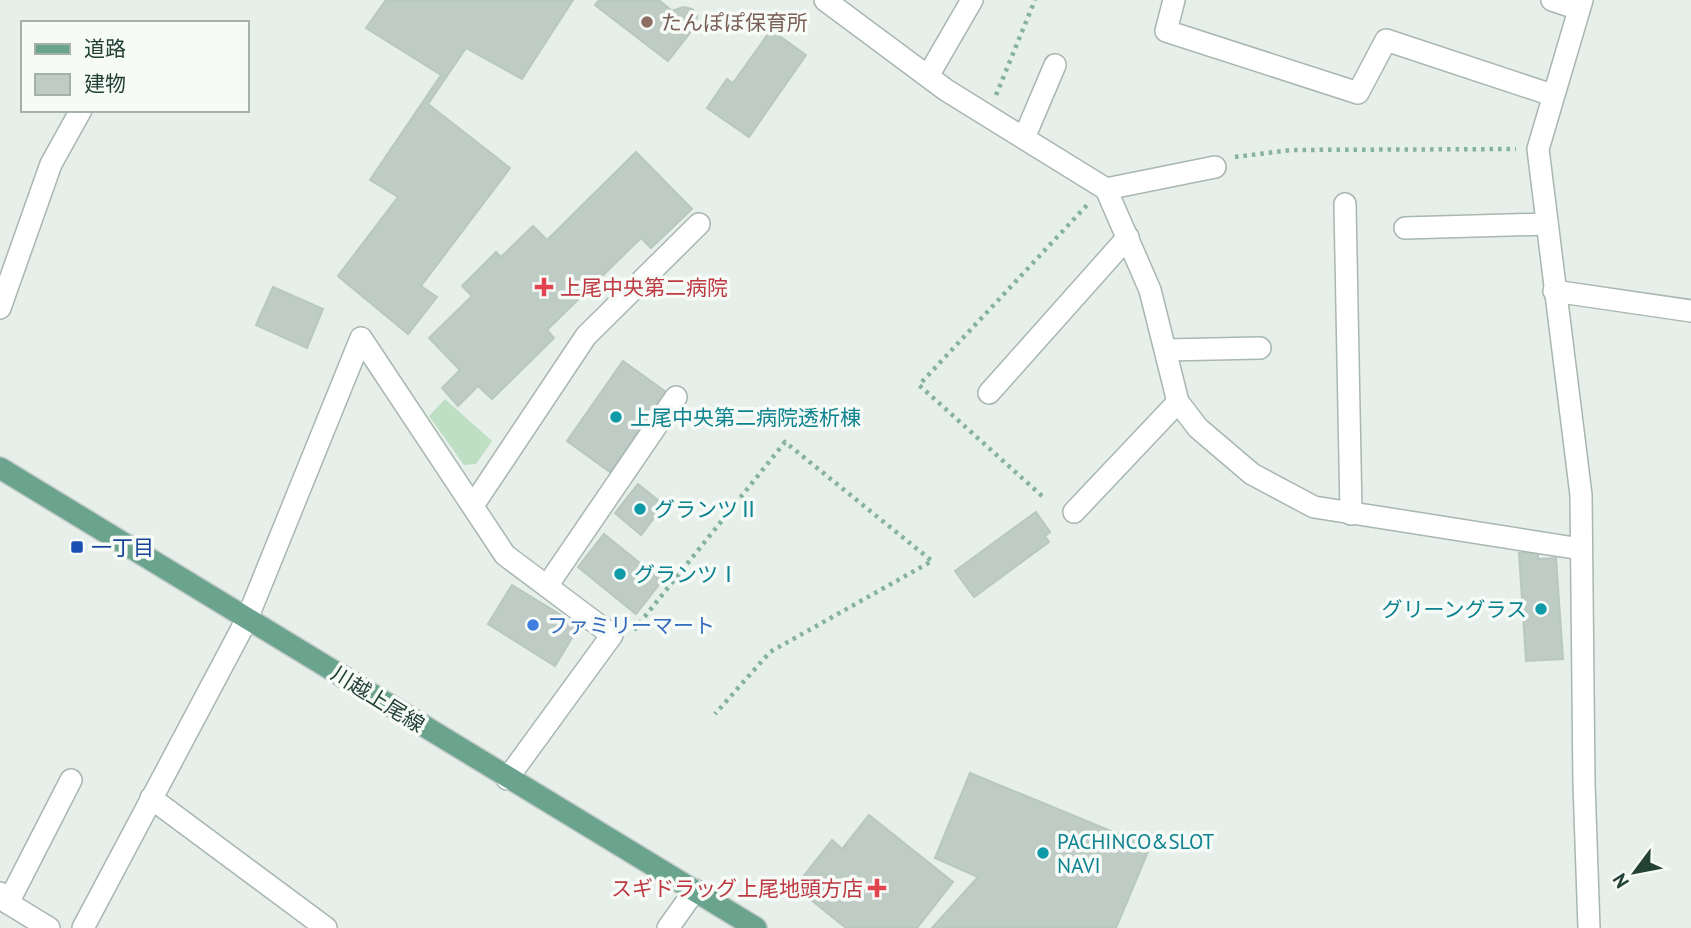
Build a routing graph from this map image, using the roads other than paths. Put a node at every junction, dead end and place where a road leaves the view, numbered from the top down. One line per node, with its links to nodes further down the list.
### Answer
1 (825, 0): 7 (street)
2 (972, 0): 7 (street)
3 (1174, 0): 8 (street)
4 (1552, 0): 5 (street)
5 (1581, 4): 8 (street)
6 (1055, 65): 10 (street)
7 (928, 76): 10 (street)
8 (1552, 95): 15 (street)
9 (80, 112): 19 (street)
10 (1024, 138): 12 (street)
11 (1215, 167): 12 (street)
12 (1106, 189): 17 (street)
13 (1345, 204): 29 (street)
14 (699, 224): 27 (street)
15 (1547, 224): 16 (street); 18 (street)
16 (1405, 228)
17 (1128, 237): 22 (street); 23 (street)
18 (1554, 292): 20 (street); 30 (street)
19 (0, 309)
20 (1691, 311)
21 (1260, 348): 22 (street)
22 (1166, 350): 25 (street)
23 (989, 393)
24 (676, 397): 31 (street)
25 (1178, 402): 28 (street); 29 (street)
26 (0, 468): 32 (main road, 川越上尾線)
27 (474, 505): 31 (street); 32 (street)
28 (1074, 512)
29 (1351, 514): 30 (street)
30 (1581, 549): 43 (street)
31 (547, 586): 33 (street)
32 (247, 619): 33 (main road, 川越上尾線); 35 (street)
33 (507, 779): 36 (main road, 川越上尾線)
34 (71, 780): 37 (street)
35 (151, 798): 39 (street); 40 (street)
36 (695, 890): 41 (street); 42 (main road, 川越上尾線)
37 (4, 898): 38 (street)
38 (50, 928)
39 (83, 928)
40 (326, 928)
41 (668, 928)
42 (757, 928)
43 (1589, 928)

